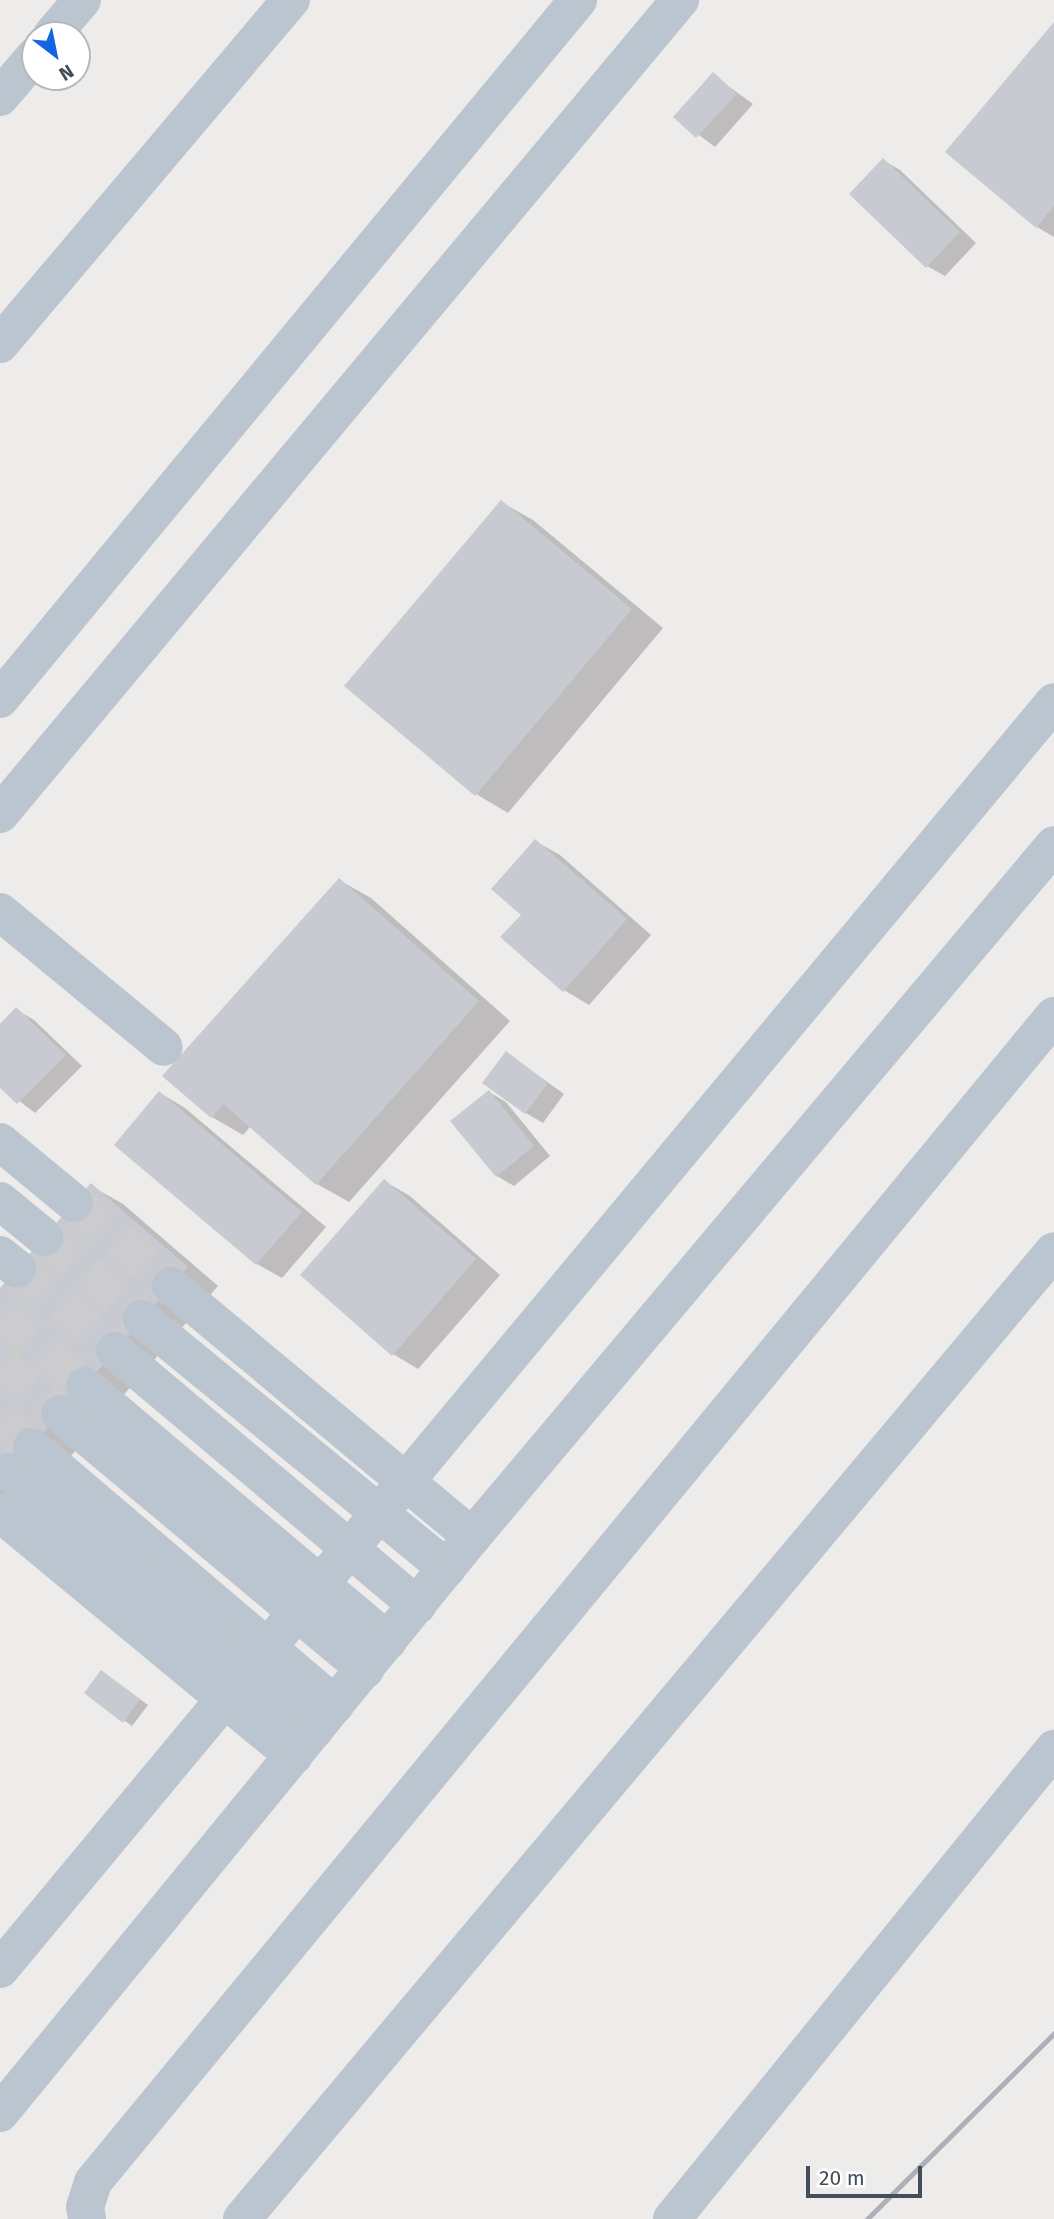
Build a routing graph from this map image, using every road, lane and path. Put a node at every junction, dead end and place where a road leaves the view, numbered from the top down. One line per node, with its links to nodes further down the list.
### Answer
1 (82, 0): 5 (lane)
2 (290, 0): 8 (lane)
3 (578, 0): 9 (lane)
4 (680, 0): 11 (lane)
5 (64, 21)
6 (21, 72): 7 (lane)
7 (0, 97)
8 (0, 344)
9 (0, 699)
10 (1054, 702): 27 (lane)
11 (0, 814)
12 (1054, 845): 30 (lane)
13 (0, 912): 15 (lane)
14 (1054, 1016): 41 (lane)
15 (164, 1047)
16 (0, 1142): 18 (lane)
17 (0, 1201): 19 (lane)
18 (74, 1203)
19 (44, 1237)
20 (1054, 1251): 42 (lane)
21 (171, 1286): 27 (lane)
22 (142, 1319): 28 (lane)
23 (114, 1351): 31 (lane)
24 (85, 1386): 33 (lane)
25 (60, 1414): 33 (lane)
26 (21, 1459): 36 (lane)
27 (403, 1480): 28 (lane); 30 (lane)
28 (378, 1511): 31 (lane); 32 (lane)
29 (0, 1513): 36 (lane)
30 (472, 1537): 32 (lane)
31 (348, 1548): 33 (lane); 34 (lane)
32 (447, 1569): 34 (lane)
33 (307, 1597): 35 (lane); 36 (lane)
34 (417, 1605): 35 (lane)
35 (376, 1655): 37 (lane)
36 (246, 1673): 37 (lane); 37 (lane); 39 (lane)
37 (315, 1730): 40 (lane)
38 (1054, 1749): 43 (lane)
39 (0, 1969)
40 (0, 2113)
41 (87, 2219)
42 (242, 2219)
43 (671, 2219)

